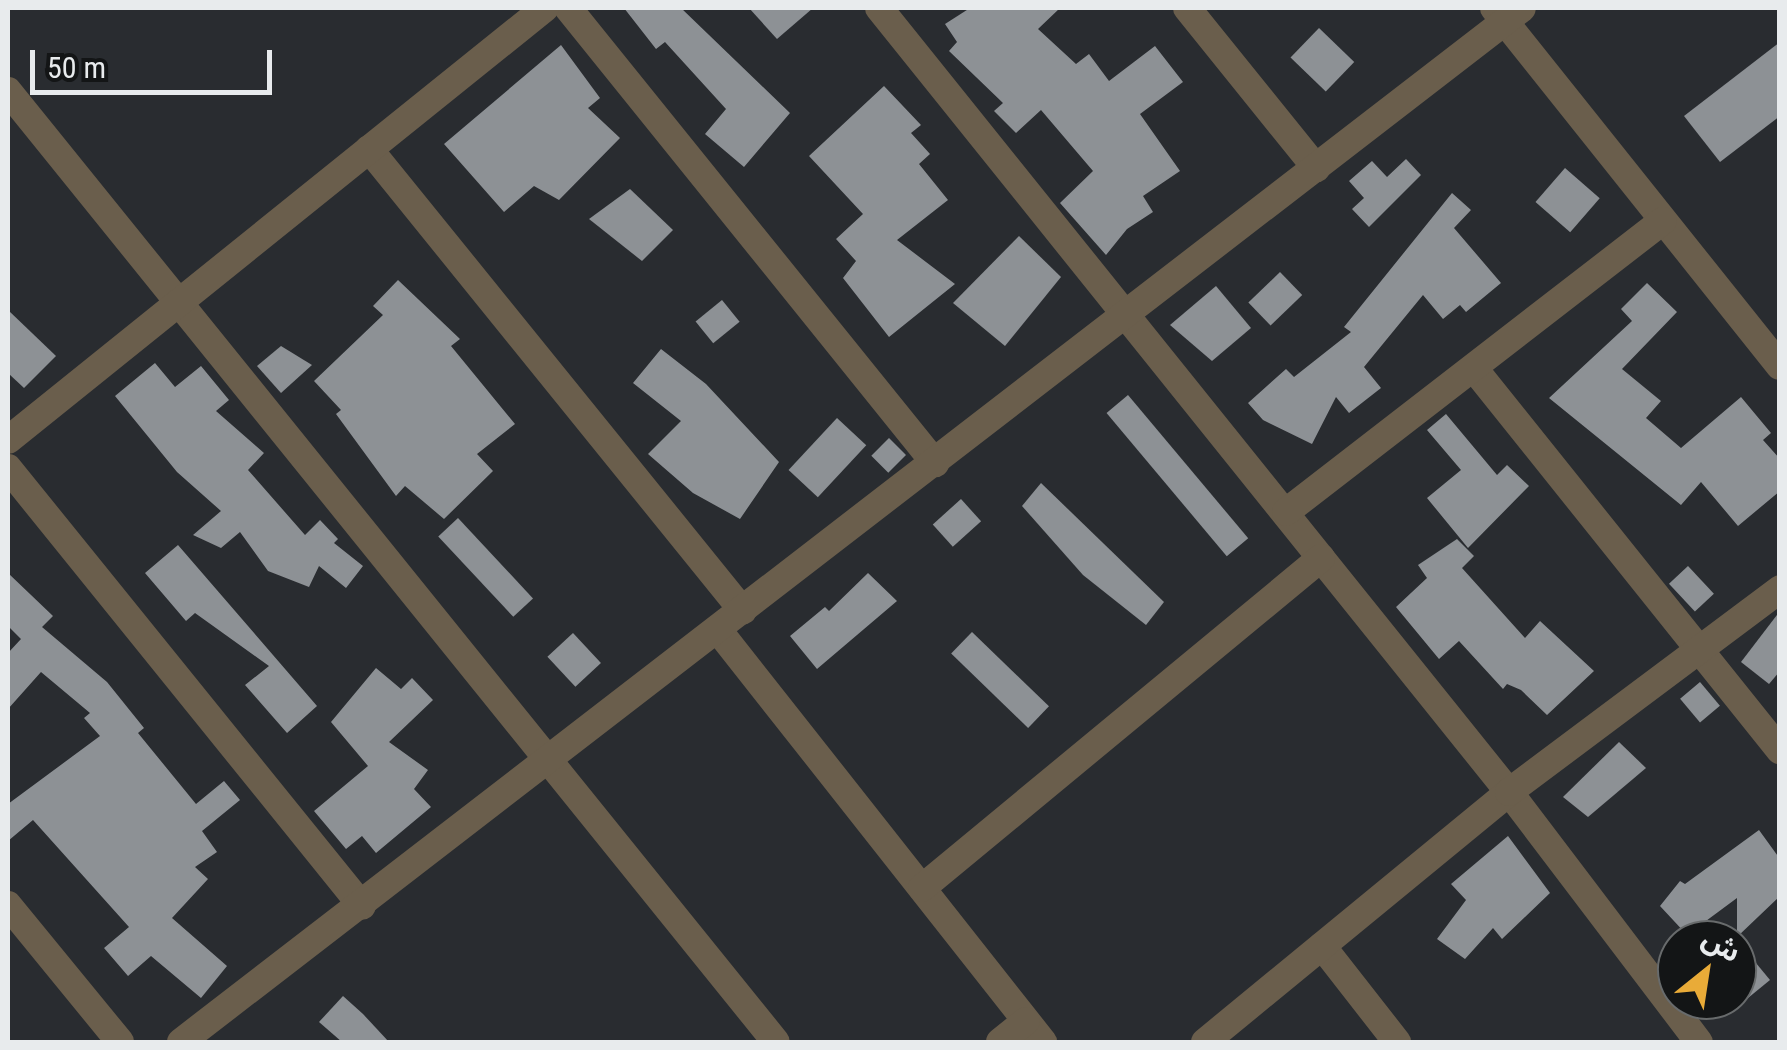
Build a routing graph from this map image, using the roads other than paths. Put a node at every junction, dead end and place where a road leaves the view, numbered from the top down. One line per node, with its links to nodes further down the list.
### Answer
1 (545, 8): 7 (street)
2 (568, 8): 15 (street)
3 (879, 8): 11 (street)
4 (1187, 8): 8 (street)
5 (1507, 12): 8 (street); 9 (street)
6 (8, 91): 10 (street)
7 (368, 150): 10 (street); 20 (street)
8 (1316, 168): 11 (street)
9 (1663, 221): 12 (street); 13 (street)
10 (179, 302): 14 (street); 24 (street)
11 (1126, 314): 15 (street); 17 (street)
12 (1780, 366)
13 (1476, 371): 17 (street); 22 (street)
14 (8, 440)
15 (935, 463): 20 (street)
16 (8, 468): 28 (street)
17 (1286, 512): 18 (street)
18 (1322, 558): 25 (street); 26 (street)
19 (1780, 589): 22 (street)
20 (743, 611): 21 (street)
21 (718, 630): 24 (street); 26 (street)
22 (1698, 648): 23 (street); 25 (street)
23 (1780, 750)
24 (552, 759): 28 (street); 33 (street)
25 (1509, 792): 29 (street); 37 (street)
26 (922, 888): 30 (street)
27 (8, 905): 31 (street)
28 (362, 906): 32 (street)
29 (1322, 946): 35 (street); 36 (street)
30 (1035, 1032): 34 (street)
31 (120, 1042)
32 (181, 1042)
33 (776, 1042)
34 (1000, 1042)
35 (1205, 1042)
36 (1397, 1042)
37 (1699, 1042)

